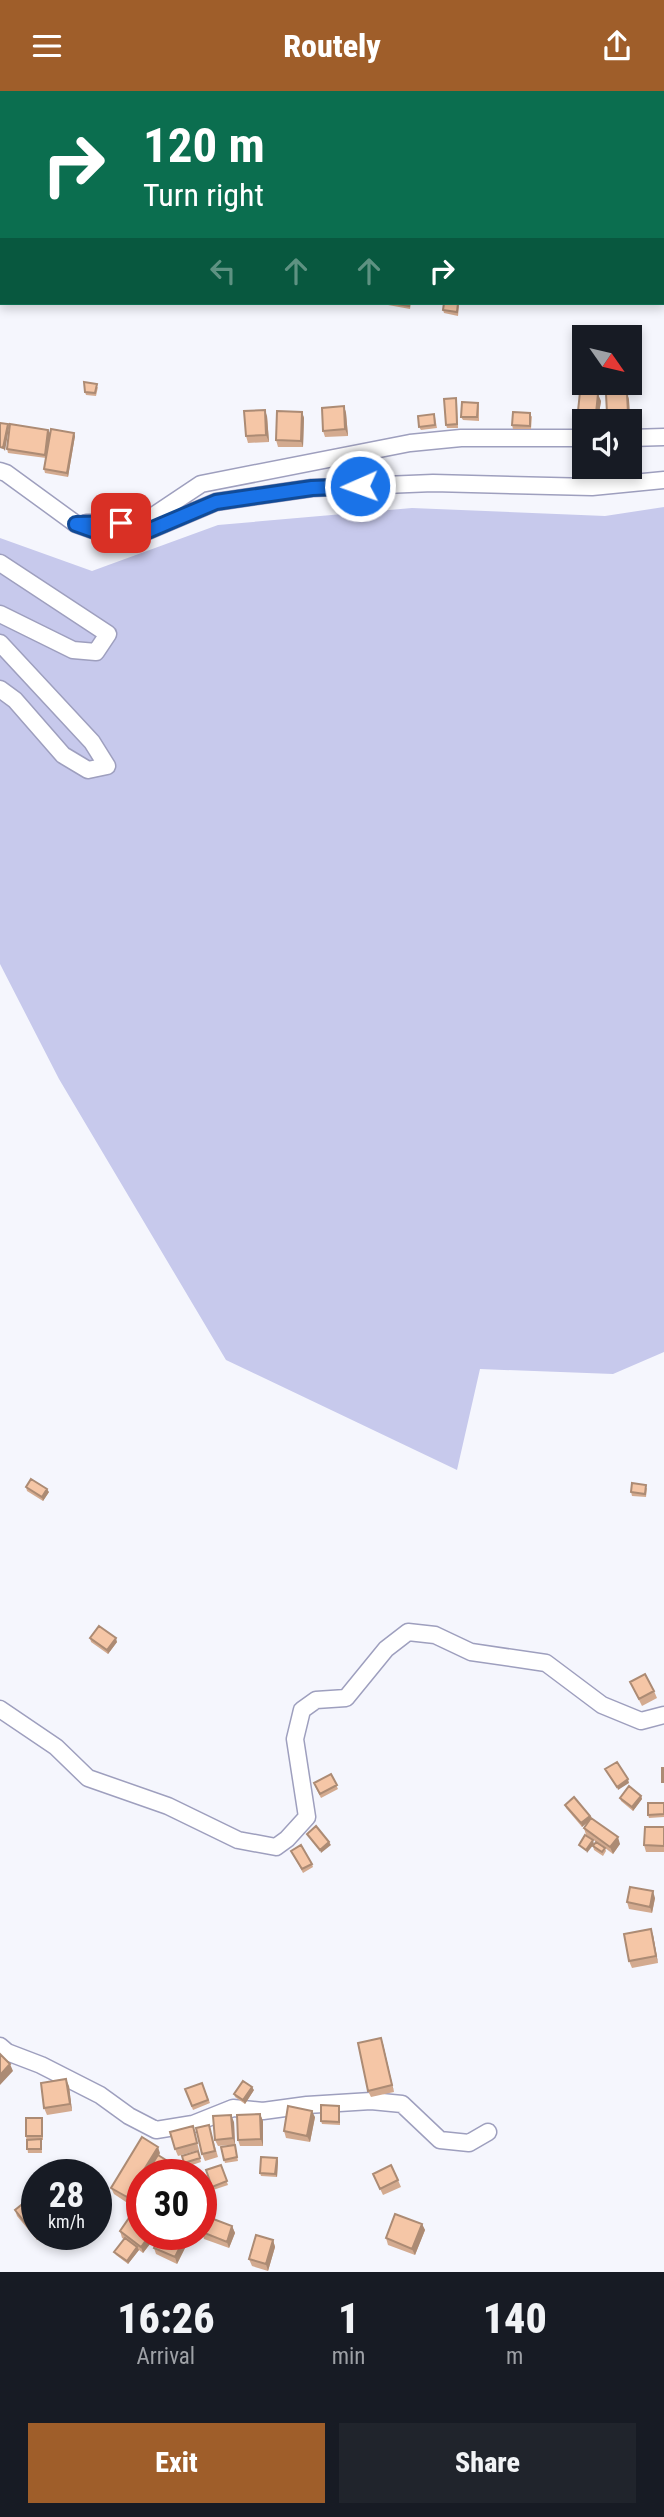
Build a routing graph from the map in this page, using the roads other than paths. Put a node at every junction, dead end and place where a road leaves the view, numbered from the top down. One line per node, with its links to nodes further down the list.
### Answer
1 (664, 437): 3 (street)
2 (572, 438): 6 (street)
3 (642, 438)
4 (0, 471): 6 (street)
5 (664, 480): 6 (street)
6 (76, 524)
7 (0, 563): 8 (street)
8 (0, 614)
9 (0, 643): 10 (street)
10 (0, 689)
11 (0, 1709): 12 (street)
12 (664, 1715)
13 (0, 2046): 14 (street)
14 (488, 2132)

